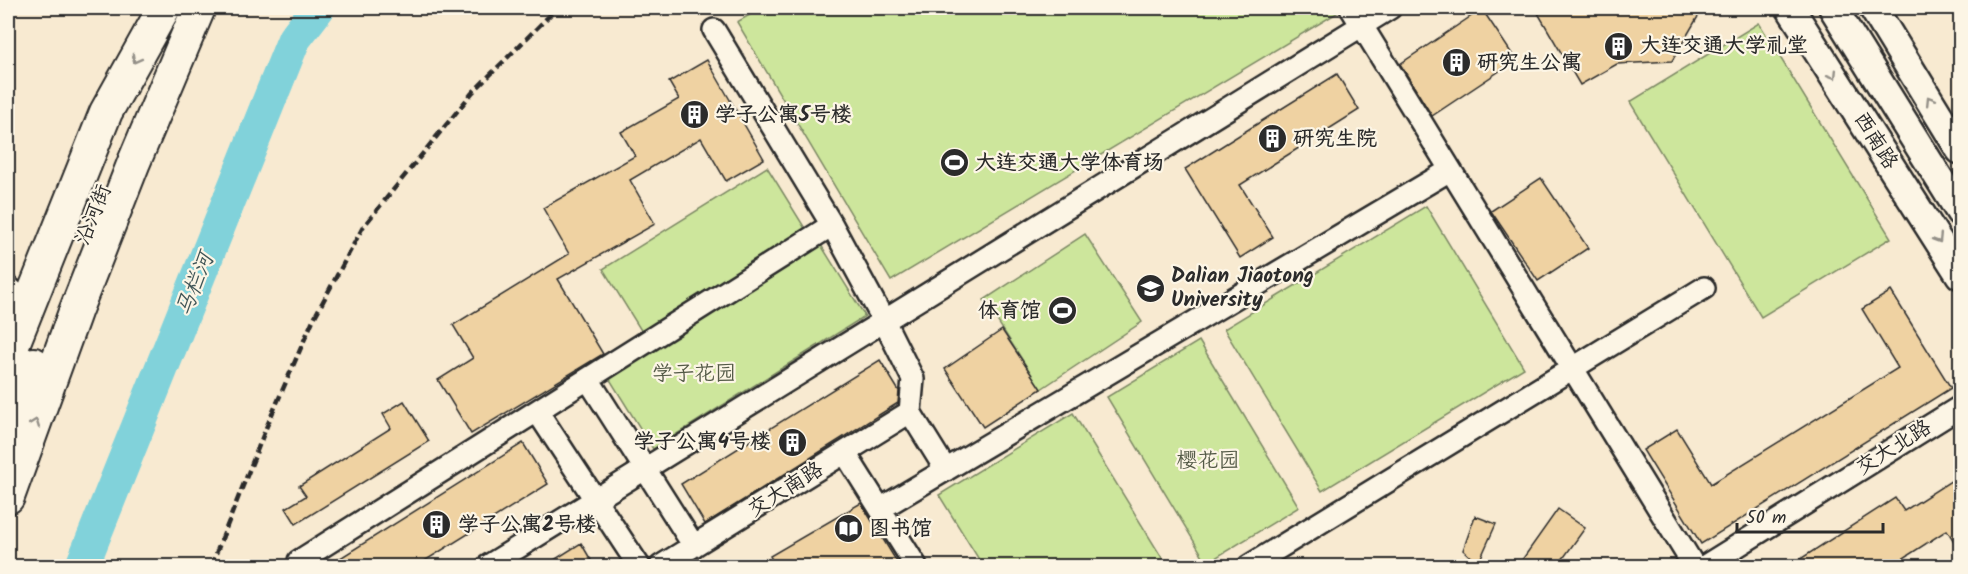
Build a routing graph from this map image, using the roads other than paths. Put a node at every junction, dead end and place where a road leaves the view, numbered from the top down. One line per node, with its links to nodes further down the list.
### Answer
1 (164, 8): 9 (highway, 沿河街, one-way to 9)
2 (197, 8): 25 (highway, 沿河街); 29 (highway, one-way to 2)
3 (1390, 8): 7 (street)
4 (1790, 8): 14 (main road, 西南路, one-way to 14)
5 (1833, 8): 12 (main road, 西南路)
6 (1873, 8): 10 (main road, one-way to 6)
7 (1356, 16): 11 (street); 17 (street)
8 (714, 30): 13 (street)
9 (94, 143): 16 (highway); 19 (highway, 沿河街)
10 (1960, 150)
11 (1450, 170): 20 (street); 28 (street)
12 (1960, 212)
13 (832, 225): 17 (street); 21 (street)
14 (1960, 275)
15 (1704, 288): 20 (street)
16 (14, 292): 18 (highway)
17 (884, 321): 24 (street); 27 (street)
18 (8, 329)
19 (8, 357)
20 (1572, 368): 38 (street); 39 (street)
21 (588, 379): 23 (street); 27 (street)
22 (1960, 407): 40 (street, 交大北路)
23 (537, 411): 30 (street); 33 (street)
24 (910, 412): 26 (street, 交大南路); 28 (street)
25 (8, 430)
26 (845, 453): 31 (street); 32 (street, 交大南路)
27 (644, 469): 30 (street); 32 (street)
28 (946, 470): 31 (street)
29 (8, 497)
30 (594, 501): 34 (street); 35 (street)
31 (880, 509): 37 (street)
32 (694, 546): 36 (street, 交大南路)
33 (303, 567)
34 (488, 567)
35 (639, 567)
36 (661, 567)
37 (916, 567)
38 (1249, 567)
39 (1694, 567)
40 (1706, 567)

